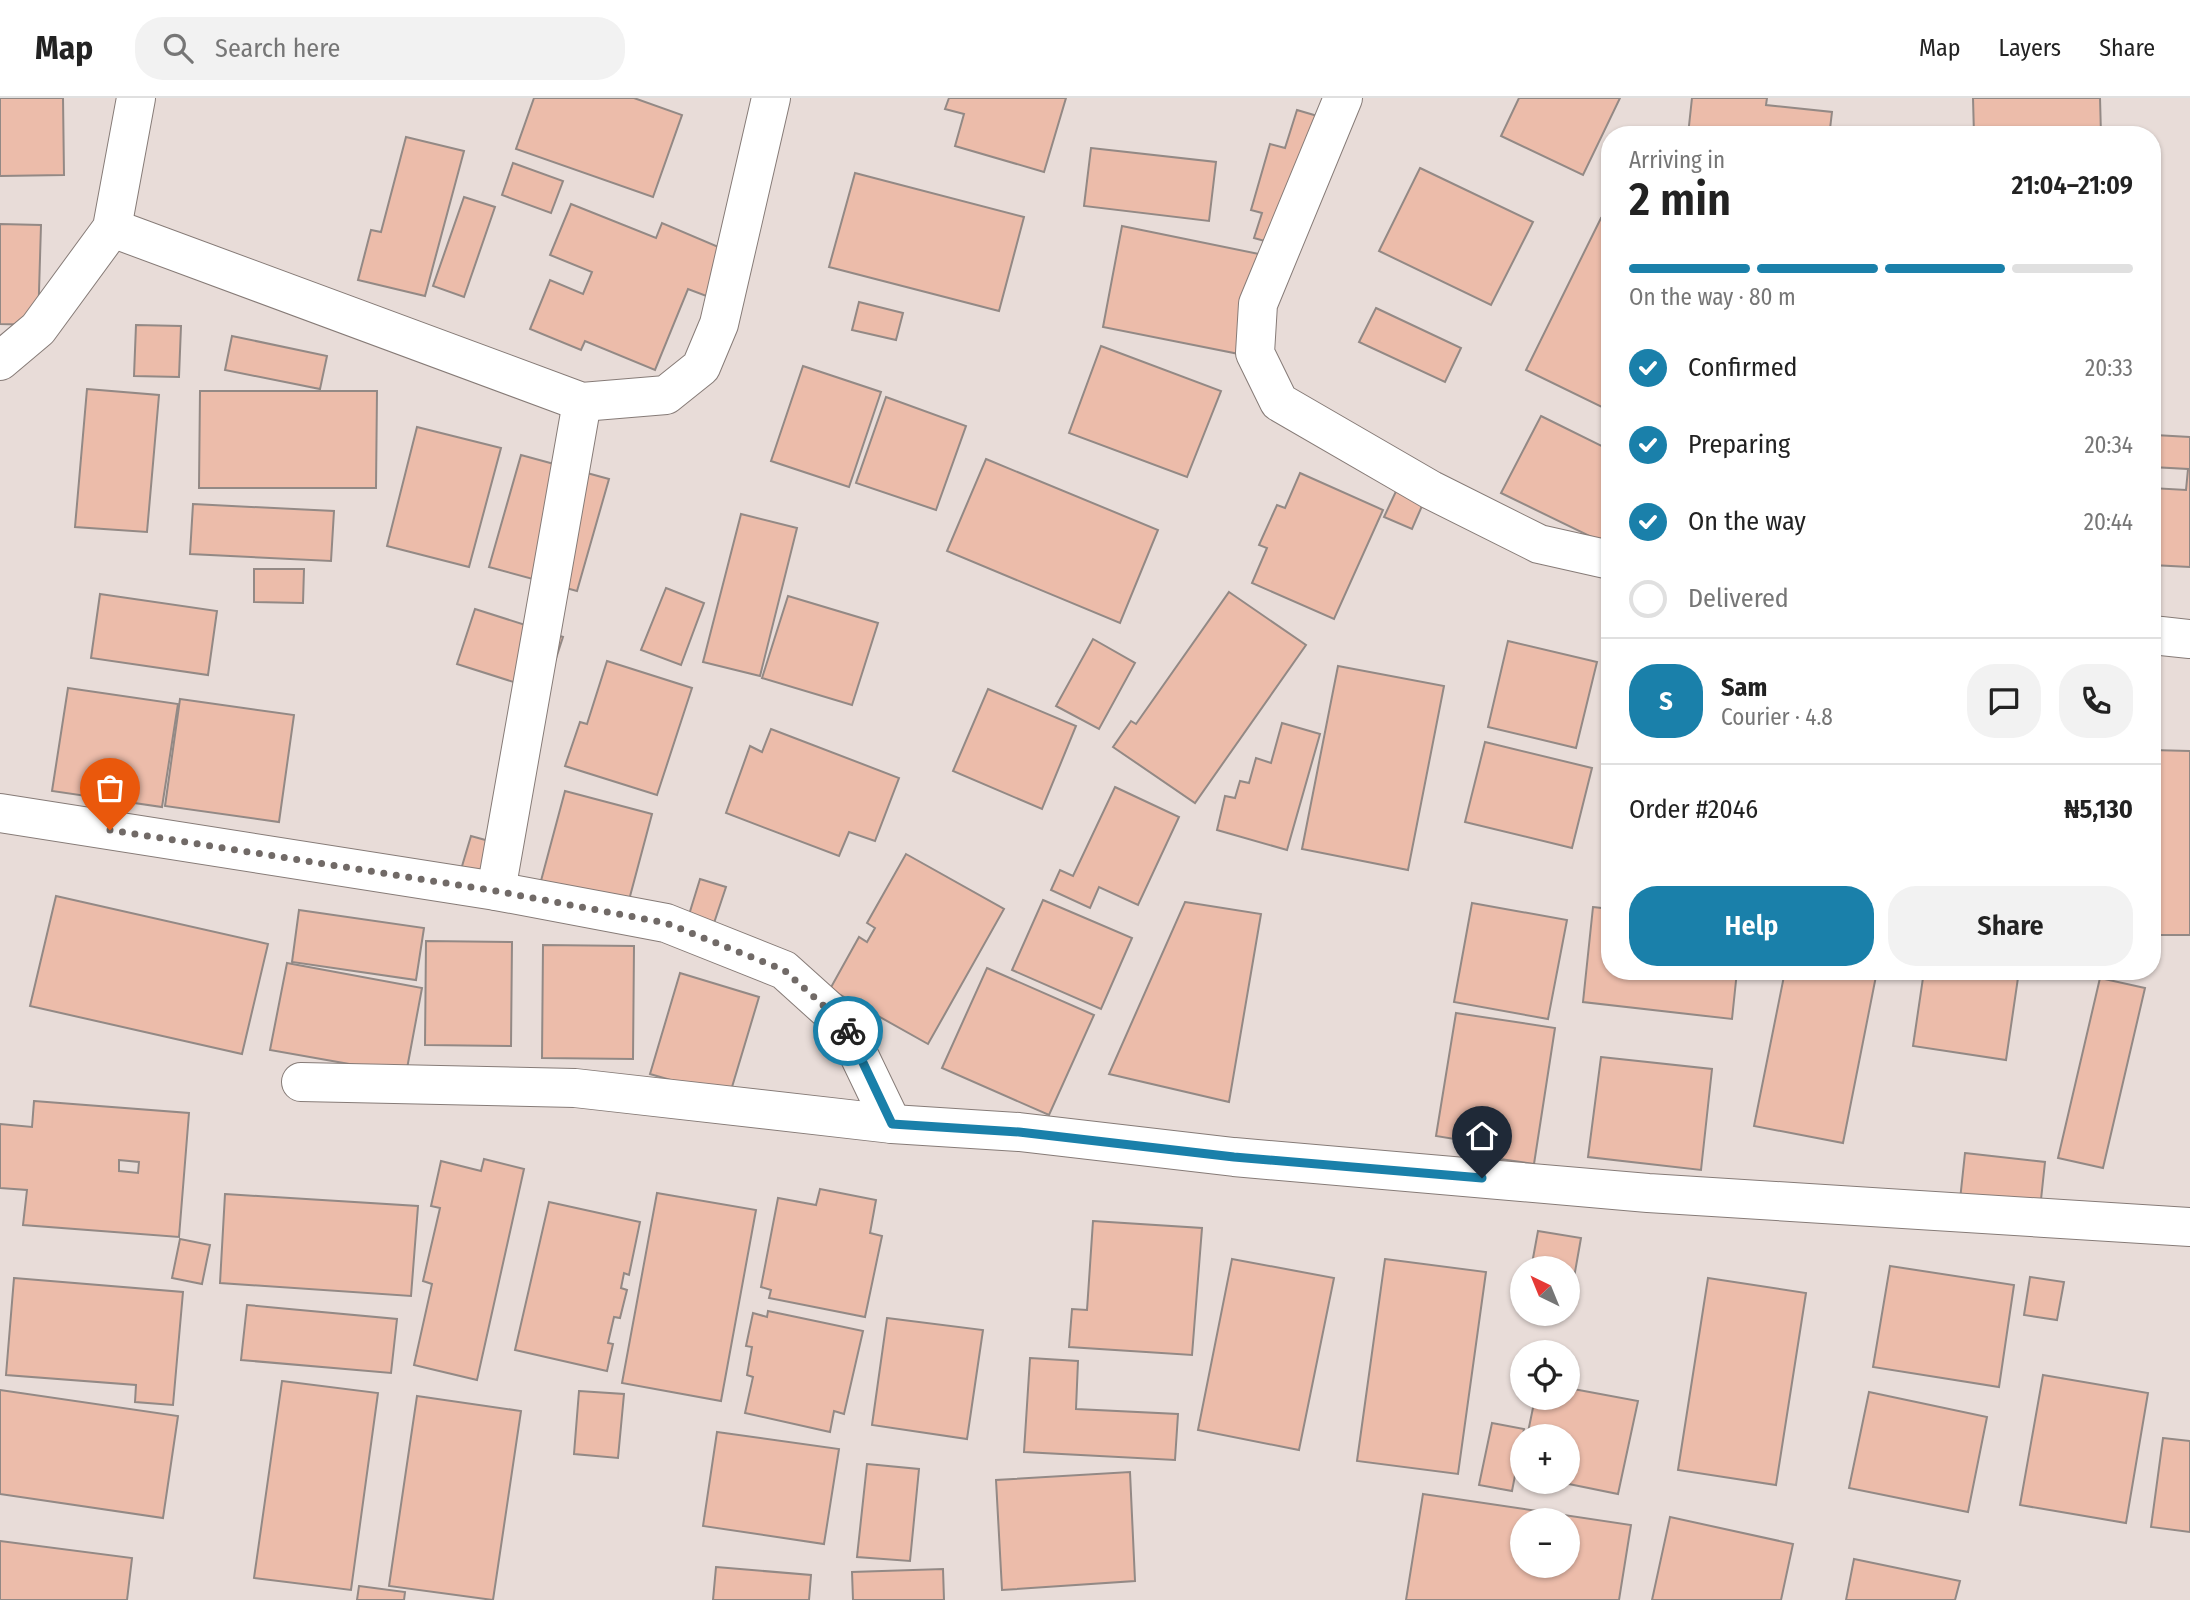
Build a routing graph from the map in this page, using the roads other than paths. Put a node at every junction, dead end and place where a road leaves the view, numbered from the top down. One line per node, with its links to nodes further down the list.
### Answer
1 (136, 98): 4 (street)
2 (771, 98): 6 (street)
3 (1343, 98): 7 (street)
4 (112, 228): 5 (street); 6 (street)
5 (0, 361)
6 (582, 402): 11 (street)
7 (1601, 557)
8 (2161, 636): 9 (street)
9 (2190, 639)
10 (0, 813): 11 (street)
11 (496, 891): 13 (street)
12 (300, 1082): 13 (street)
13 (892, 1124): 14 (street)
14 (2190, 1227)

